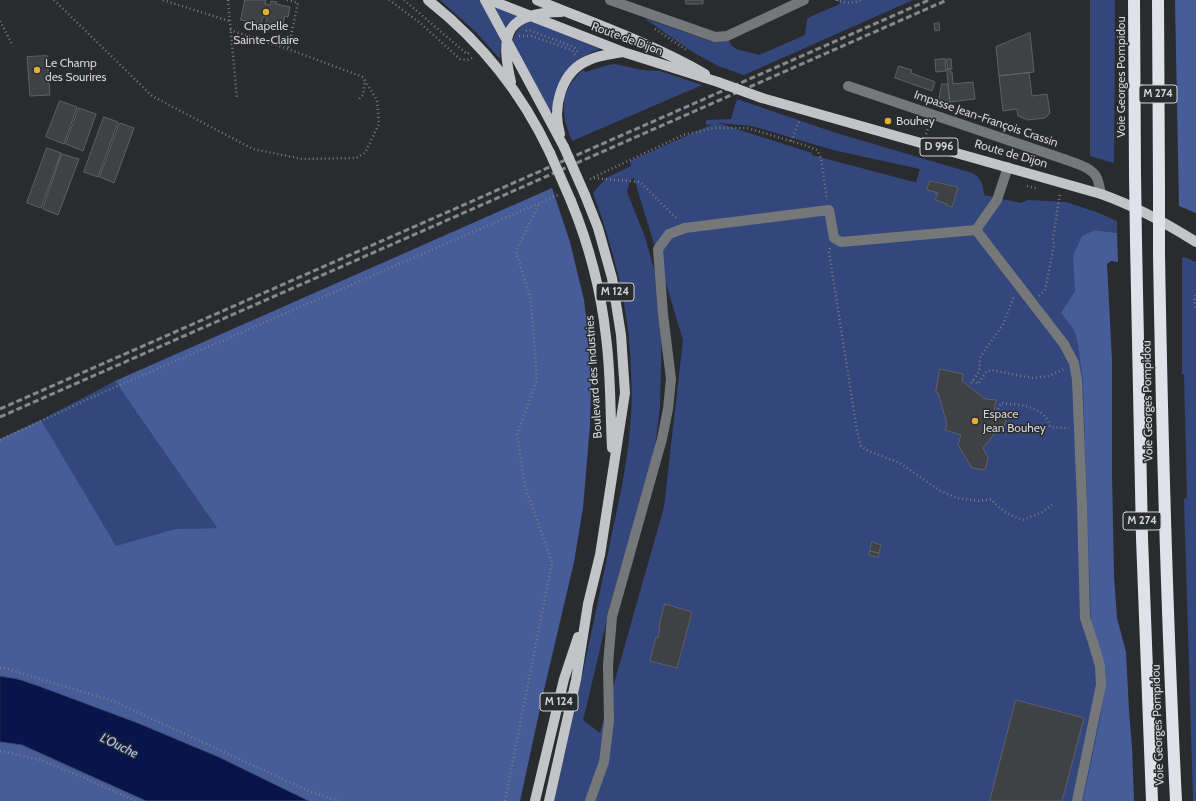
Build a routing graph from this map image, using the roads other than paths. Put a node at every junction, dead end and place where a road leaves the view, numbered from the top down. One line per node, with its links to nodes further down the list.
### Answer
1 (428, 0): 14 (main road, Boulevard des Industries / M 124)
2 (486, 0): 11 (main road, Boulevard des Industries / M 124)
3 (490, 0): 10 (main road, Route de Dijon)
4 (537, 0): 9 (main road, Route de Dijon)
5 (610, 0): 6 (street)
6 (804, 0)
7 (1134, 0): 27 (highway, Voie Georges Pompidou / M 274, bridge)
8 (1158, 0): 28 (highway, Voie Georges Pompidou / M 274, bridge)
9 (565, 12): 10 (main road, Route de Dijon); 13 (main road, Route de Dijon)
10 (529, 15): 11 (main road, Route de Dijon); 12 (main road, Route de Dijon)
11 (507, 36): 14 (main road, M 124); 16 (main road, Boulevard des Industries / M 124)
12 (623, 52): 13 (main road, Route de Dijon); 16 (main road, Boulevard des Industries / M 124)
13 (718, 82): 17 (main road, Route de Dijon / D 996, bridge)
14 (512, 86): 21 (main road, Boulevard des Industries / M 124, bridge)
15 (848, 86): 18 (street, Impasse Jean-François Crassin)
16 (564, 147): 21 (main road, Boulevard des Industries / M 124, bridge)
17 (1008, 167): 18 (main road, Route de Dijon / D 996); 19 (street)
18 (1101, 194): 20 (main road, Route de Dijon / D 996)
19 (976, 230): 25 (street); 26 (street)
20 (1196, 242)
21 (613, 470): 22 (main road, Boulevard des Industries / M 124)
22 (588, 604): 23 (main road, Boulevard des Industries / M 124); 24 (main road, Boulevard des Industries / M 124)
23 (535, 801)
24 (549, 801)
25 (590, 801)
26 (1077, 801)
27 (1152, 801)
28 (1176, 801)

